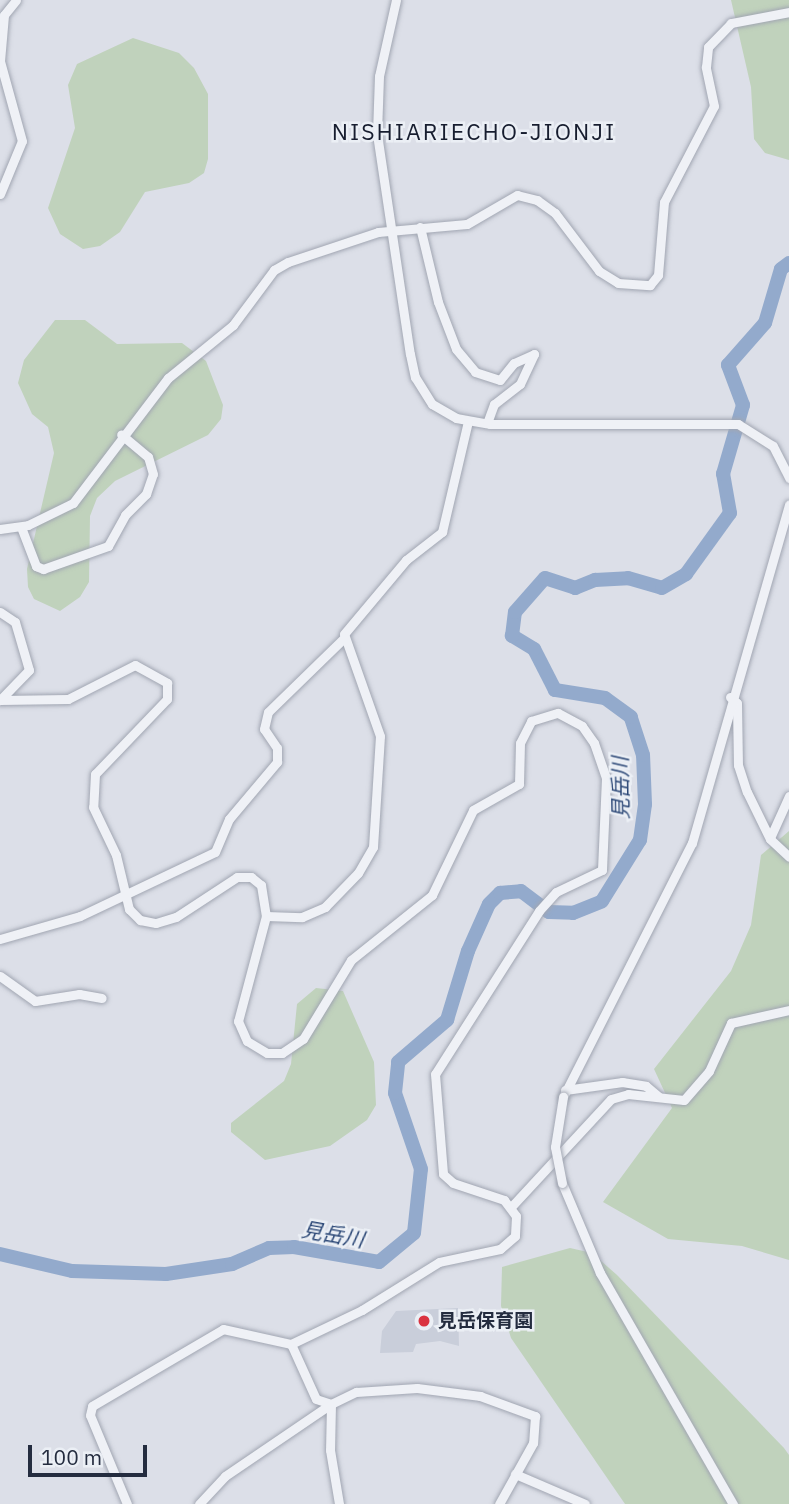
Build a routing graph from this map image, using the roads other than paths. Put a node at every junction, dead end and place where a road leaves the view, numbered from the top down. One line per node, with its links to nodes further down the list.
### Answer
1 (16, 0): 4 (street)
2 (396, 0): 7 (street)
3 (789, 12): 6 (street)
4 (0, 61): 5 (street)
5 (0, 194)
6 (420, 227): 7 (street); 9 (street)
7 (390, 230): 8 (street); 10 (street)
8 (468, 421): 9 (street); 16 (street)
9 (487, 423): 11 (street)
10 (121, 434): 13 (street); 13 (street)
11 (789, 478)
12 (789, 505): 17 (street)
13 (21, 527): 14 (street)
14 (0, 529)
15 (0, 612): 18 (street)
16 (344, 638): 22 (street); 23 (street)
17 (730, 697): 20 (street); 28 (street)
18 (0, 700): 22 (street)
19 (789, 796): 20 (street)
20 (770, 839): 21 (street)
21 (789, 857)
22 (124, 897): 23 (street); 24 (street)
23 (266, 916): 30 (street)
24 (0, 942)
25 (0, 976): 26 (street)
26 (102, 998)
27 (789, 1010): 29 (street)
28 (564, 1093): 29 (street); 39 (street, bridge)
29 (659, 1097): 30 (street)
30 (511, 1207): 31 (street)
31 (291, 1344): 32 (street); 34 (street)
32 (331, 1404): 33 (street); 35 (street); 36 (street)
33 (515, 1474): 37 (street); 38 (street)
34 (127, 1504)
35 (199, 1504)
36 (339, 1504)
37 (499, 1504)
38 (585, 1504)
39 (733, 1504)

